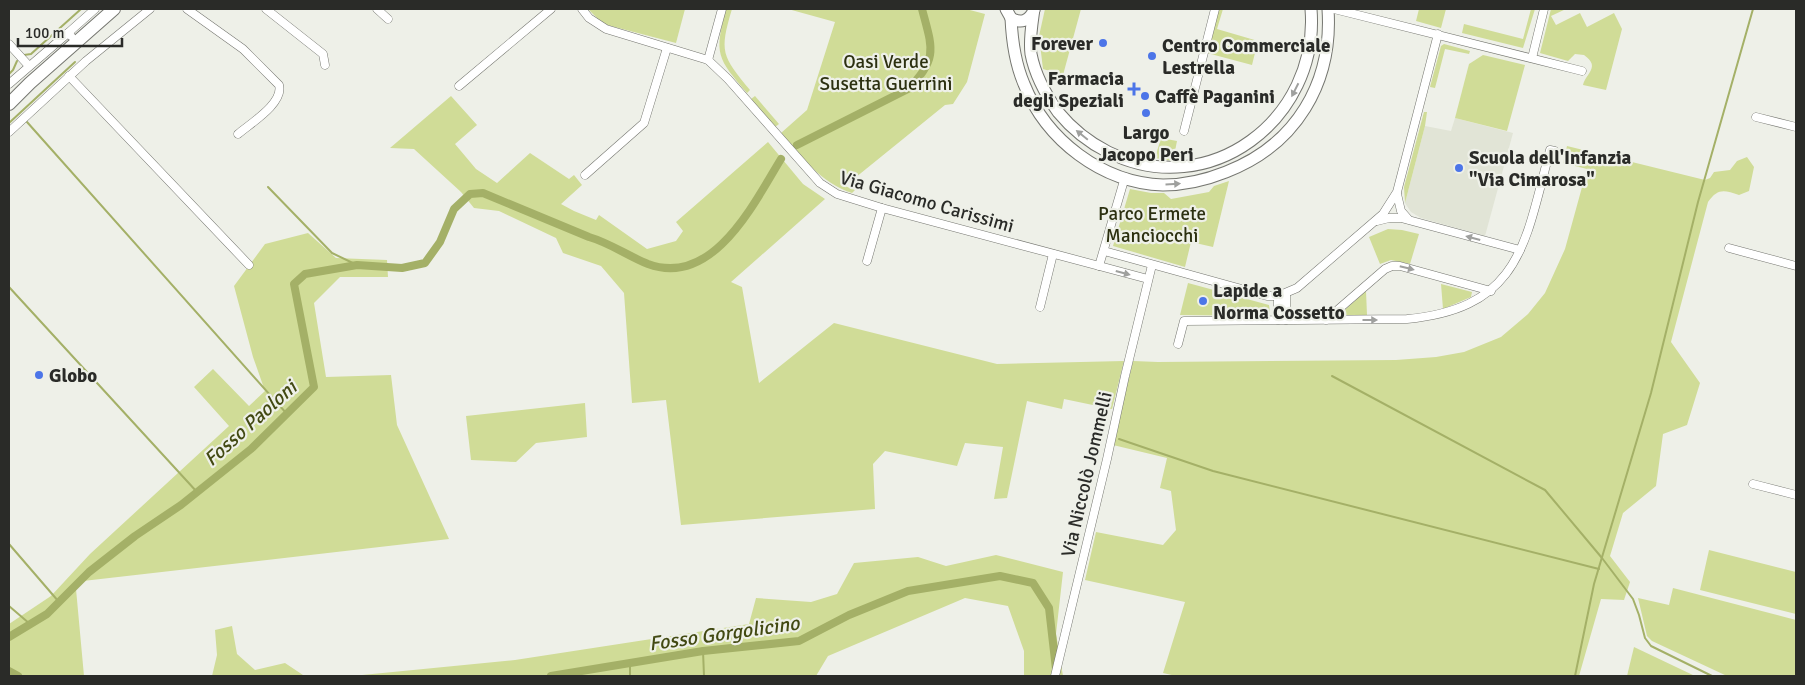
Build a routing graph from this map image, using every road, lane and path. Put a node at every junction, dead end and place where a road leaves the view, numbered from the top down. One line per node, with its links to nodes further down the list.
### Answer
1 (96, 9): 19 (street)
2 (113, 9): 19 (main road)
3 (150, 9): 29 (street)
4 (187, 9): 39 (street)
5 (266, 9): 26 (street)
6 (377, 9): 17 (street)
7 (551, 9): 31 (street)
8 (582, 9): 23 (street)
9 (722, 9): 25 (street)
10 (1214, 9): 37 (street)
11 (1311, 9): 20 (street)
12 (1328, 9): 21 (street)
13 (1334, 9): 18 (street)
14 (1544, 9): 24 (street)
15 (1034, 10): 16 (street); 33 (street)
16 (1006, 12): 35 (street)
17 (388, 19)
18 (1438, 34): 24 (street); 45 (street)
19 (72, 37): 27 (street); 32 (main road)
20 (1310, 40): 21 (street); 41 (street, one-way to 41)
21 (1327, 43): 43 (street)
22 (9, 44): 27 (street)
23 (667, 48): 25 (street); 42 (street)
24 (1532, 58): 28 (street)
25 (708, 60): 46 (street, Via Giacomo Carissimi)
26 (325, 65)
27 (29, 66): 30 (street)
28 (1582, 71)
29 (69, 76): 38 (street); 54 (street)
30 (9, 84)
31 (459, 86)
32 (9, 104)
33 (1057, 110): 35 (street); 41 (street, one-way to 33)
34 (1756, 117): 36 (street)
35 (1045, 120): 44 (street)
36 (1796, 127)
37 (1184, 131)
38 (9, 132)
39 (238, 134)
40 (1555, 151): 50 (street)
41 (1214, 160): 43 (street)
42 (585, 175)
43 (1218, 175): 44 (street, one-way to 43)
44 (1125, 177): 51 (street)
45 (1397, 192): 47 (street); 48 (street)
46 (882, 208): 52 (street, Via Giacomo Carissimi); 53 (street)
47 (1375, 221): 48 (street); 60 (street)
48 (1412, 221): 50 (street, one-way to 48)
49 (1729, 248): 57 (street)
50 (1520, 250): 59 (street)
51 (1104, 251): 55 (street); 56 (street)
52 (1053, 254): 56 (street, Via Giacomo Carissimi); 61 (street)
53 (867, 260)
54 (249, 264)
55 (1152, 265): 58 (street, Via Niccolò Jommelli); 60 (street)
56 (1099, 266): 58 (street, Via Giacomo Carissimi, one-way to 58)
57 (1796, 266)
58 (1148, 279): 67 (street, Via Niccolò Jommelli)
59 (1491, 291): 63 (street, one-way to 59); 63 (street, one-way to 59)
60 (1282, 295): 62 (street)
61 (1040, 307)
62 (1282, 320): 63 (street); 64 (street)
63 (1326, 320)
64 (1178, 344)
65 (1753, 484): 66 (street)
66 (1796, 495)
67 (1055, 676)

